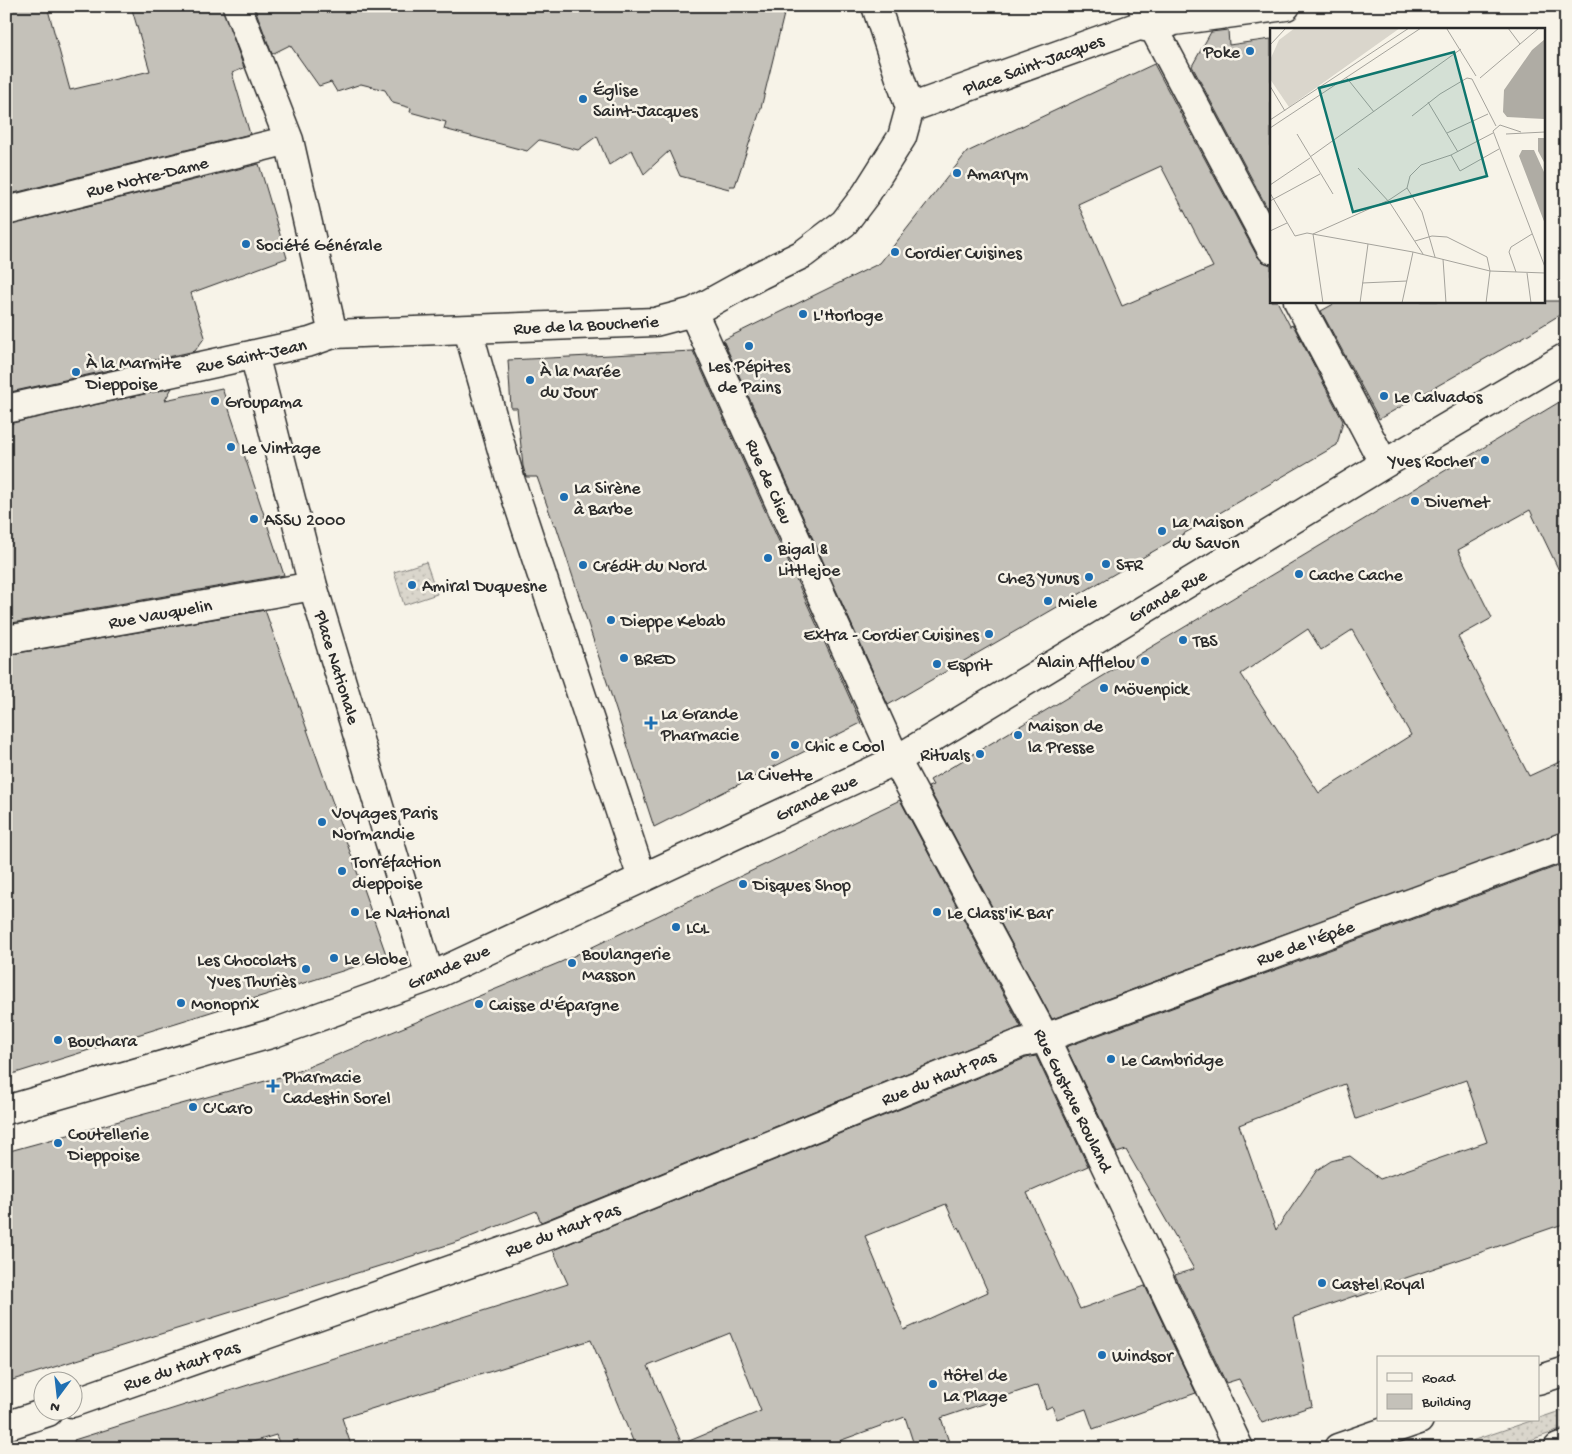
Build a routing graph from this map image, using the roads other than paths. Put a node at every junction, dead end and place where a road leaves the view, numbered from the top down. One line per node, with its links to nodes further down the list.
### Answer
1 (237, 6): 7 (street)
2 (876, 6): 6 (street)
3 (1142, 6): 5 (street)
4 (1286, 6): 5 (street)
5 (1156, 29): 6 (street, Place Saint-Jacques); 9 (street)
6 (910, 108): 11 (street, Rue de la Boucherie)
7 (289, 140): 8 (street, Rue Notre-Dame); 13 (street)
8 (6, 211)
9 (1270, 247)
10 (1299, 302): 17 (street)
11 (693, 312): 12 (street, Rue de la Boucherie); 20 (street, Rue de Clieu)
12 (468, 330): 13 (street, Rue Saint-Jean); 22 (street)
13 (333, 334): 14 (street, Rue Saint-Jean)
14 (254, 354): 16 (street, Rue Saint-Jean); 18 (street, Place Nationale)
15 (1566, 357): 17 (street, Grande Rue)
16 (6, 409)
17 (1384, 464): 20 (street, Grande Rue)
18 (313, 586): 19 (street, Rue Vauquelin); 23 (street, Place Nationale)
19 (6, 640)
20 (896, 760): 22 (street, Grande Rue); 24 (street, Rue Gustave Rouland)
21 (1566, 846): 24 (street, Rue de l'Épée)
22 (642, 878): 23 (street, Grande Rue)
23 (430, 977): 25 (street, Grande Rue)
24 (1045, 1038): 28 (street, Rue du Haut Pas); 33 (street, Rue Gustave Rouland)
25 (6, 1110)
26 (1566, 1371): 27 (street)
27 (1540, 1379)
28 (82, 1399)
29 (32, 1417): 31 (street)
30 (1413, 1422): 34 (street)
31 (6, 1426)
32 (1566, 1445): 35 (street)
33 (1239, 1448)
34 (1338, 1448)
35 (1558, 1448)

